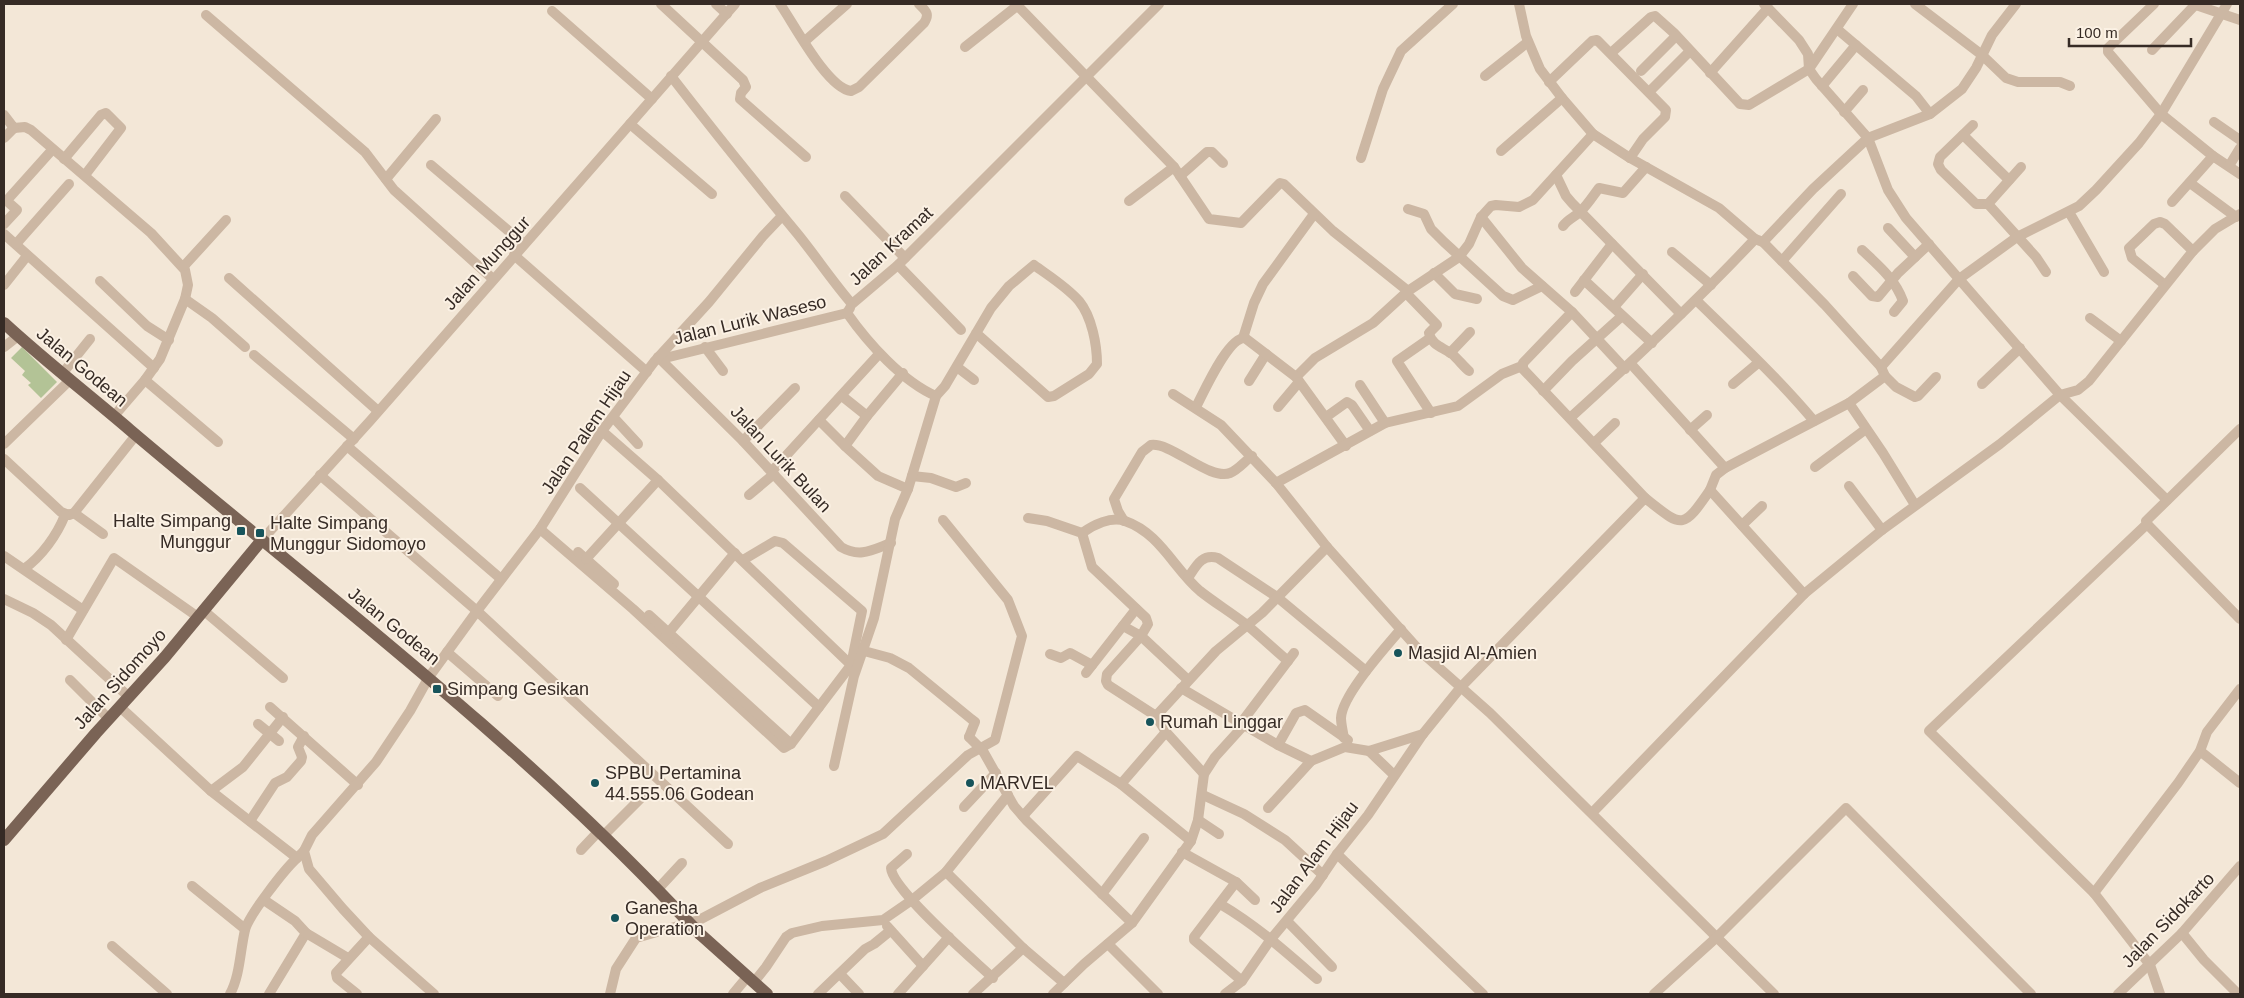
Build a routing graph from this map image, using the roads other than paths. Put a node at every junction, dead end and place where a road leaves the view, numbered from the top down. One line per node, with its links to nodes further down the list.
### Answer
1 (661, 4): 25 (street)
2 (716, 4): 19 (street)
3 (735, 4): 19 (street, Jalan Munggur)
4 (780, 4): 26 (street)
5 (847, 4): 26 (street)
6 (919, 4): 26 (street)
7 (1159, 4): 39 (street, Jalan Kramat)
8 (1453, 4): 66 (street)
9 (1853, 4): 23 (street)
10 (1915, 4): 33 (street)
11 (2016, 4): 33 (street)
12 (2154, 4): 49 (street)
13 (2194, 4): 21 (street); 30 (street)
14 (2227, 4): 21 (street)
15 (1016, 5): 29 (street); 39 (street)
16 (1520, 6): 27 (street)
17 (1766, 6): 34 (street); 36 (street)
18 (552, 11): 46 (street)
19 (726, 14): 25 (street, Jalan Munggur)
20 (206, 15): 78 (street)
21 (2221, 15): 22 (street); 49 (street)
22 (2240, 20)
23 (1837, 29): 28 (street); 34 (street)
24 (1676, 36): 31 (street); 32 (street); 35 (street)
25 (702, 40): 37 (street, Jalan Munggur); 65 (street)
26 (805, 42)
27 (1528, 42): 38 (street); 40 (street)
28 (1856, 45): 41 (street); 48 (street)
29 (965, 47)
30 (2152, 50)
31 (1690, 51): 36 (street); 44 (street)
32 (1611, 53): 40 (street); 44 (street)
33 (1982, 55): 42 (street); 48 (street)
34 (1809, 69): 36 (street); 41 (street)
35 (1641, 71)
36 (1710, 73)
37 (671, 76): 46 (street, Jalan Munggur); 94 (street, Jalan Kramat)
38 (1485, 76)
39 (1086, 77): 74 (street); 115 (street, Jalan Kramat)
40 (1549, 82): 45 (street)
41 (1822, 86): 47 (street)
42 (2070, 86)
43 (1863, 90): 47 (street)
44 (1649, 92): 67 (street)
45 (1562, 98): 56 (street); 63 (street)
46 (652, 99): 53 (street, Jalan Munggur)
47 (1844, 112): 59 (street)
48 (1930, 114): 59 (street)
49 (2161, 114): 64 (street); 91 (street)
50 (4, 115): 55 (street)
51 (436, 119): 78 (street)
52 (2214, 122): 60 (street)
53 (630, 124): 82 (street); 104 (street, Jalan Munggur)
54 (1973, 125): 57 (street)
55 (14, 128): 58 (street); 62 (street)
56 (1593, 134): 67 (street); 77 (street)
57 (1963, 135): 79 (street); 88 (street)
58 (4, 138)
59 (1868, 138): 102 (street); 106 (street)
60 (2240, 140)
61 (2240, 148): 72 (street)
62 (52, 150): 68 (street); 84 (street)
63 (1501, 151)
64 (2212, 156): 72 (street); 80 (street)
65 (806, 157)
66 (1361, 158)
67 (1630, 158): 71 (street)
68 (64, 159): 76 (street); 76 (street)
69 (1222, 164): 74 (street)
70 (431, 165): 104 (street)
71 (1646, 166): 90 (street); 102 (street)
72 (2229, 166): 75 (street)
73 (2021, 167): 79 (street)
74 (1177, 171): 86 (street); 92 (street)
75 (2240, 174)
76 (85, 175): 116 (street)
77 (1556, 175): 90 (street); 95 (street)
78 (386, 179): 123 (street)
79 (2009, 180): 88 (street)
80 (2190, 183): 87 (street); 93 (street)
81 (69, 184): 103 (street)
82 (712, 194)
83 (1841, 194): 114 (street)
84 (6, 195): 97 (street)
85 (844, 196): 115 (street)
86 (1129, 201)
87 (2172, 202)
88 (1988, 204): 101 (street)
89 (1408, 209): 112 (street)
90 (1580, 212): 98 (street); 105 (street)
91 (2069, 212): 101 (street); 118 (street)
92 (1314, 214): 132 (street); 149 (street)
93 (2238, 215): 108 (street)
94 (782, 216): 138 (street, Jalan Kramat); 164 (street, Jalan Palem Hijau)
95 (1481, 217): 112 (street); 131 (street)
96 (226, 220): 116 (street)
97 (4, 224)
98 (1562, 226)
99 (1888, 228): 113 (street)
100 (4, 234): 103 (street)
101 (2017, 237): 117 (street); 124 (street)
102 (1759, 240): 114 (street); 128 (street)
103 (16, 244): 111 (street)
104 (524, 244): 110 (street, Jalan Munggur)
105 (1612, 244): 120 (street); 125 (street)
106 (1929, 244): 113 (street); 124 (street)
107 (1862, 250): 126 (street)
108 (2192, 251): 129 (street); 129 (street)
109 (1672, 252): 128 (street)
110 (514, 255): 123 (street, Jalan Munggur); 173 (street)
111 (27, 256): 130 (street); 169 (street)
112 (1460, 257): 119 (street); 131 (street)
113 (1915, 257): 126 (street)
114 (1782, 261): 172 (street)
115 (901, 262): 138 (street, Jalan Kramat); 145 (street)
116 (184, 266): 134 (street)
117 (2046, 272)
118 (2104, 272)
119 (1434, 273): 132 (street); 135 (street)
120 (1643, 274): 137 (street); 141 (street)
121 (1853, 276): 126 (street)
122 (228, 278): 193 (street)
123 (493, 279): 193 (street, Jalan Munggur)
124 (1959, 279): 159 (street); 172 (street)
125 (1584, 280): 133 (street); 137 (street)
126 (1892, 280): 140 (street)
127 (100, 281): 153 (street)
128 (1711, 285): 136 (street)
129 (2166, 285): 154 (street)
130 (4, 286)
131 (1542, 286): 139 (street)
132 (1407, 292): 150 (street); 177 (street)
133 (1575, 292)
134 (185, 299): 153 (street); 157 (street)
135 (1477, 299)
136 (1696, 300): 141 (street); 165 (street)
137 (1614, 308): 142 (street)
138 (850, 309): 158 (street, Jalan Lurik Waseso); 161 (street)
139 (1572, 312): 151 (street); 166 (street)
140 (1894, 312)
141 (1681, 314): 155 (street)
142 (1622, 316): 151 (street); 155 (street)
143 (2090, 318): 154 (street)
144 (4, 323): 148 (main road, Jalan Godean)
145 (961, 330)
146 (1470, 332): 160 (street)
147 (976, 333): 147 (street); 168 (street)
148 (18, 336): 156 (street); 175 (main road, Jalan Godean)
149 (1243, 338): 162 (street); 191 (street)
150 (1430, 338): 160 (street); 194 (street)
151 (1597, 338): 167 (street); 185 (street)
152 (90, 339): 175 (street)
153 (168, 340): 169 (street)
154 (2121, 341): 187 (street)
155 (1652, 343): 167 (street)
156 (4, 347)
157 (244, 347)
158 (705, 347): 164 (street, Jalan Lurik Waseso); 170 (street)
159 (2020, 348): 182 (street); 187 (street)
160 (1450, 353): 171 (street)
161 (879, 354): 174 (street); 188 (street)
162 (1266, 354): 177 (street); 180 (street)
163 (254, 356): 213 (street)
164 (660, 358): 173 (street, Jalan Palem Hijau); 211 (street, Jalan Lurik Bulan)
165 (1758, 362): 181 (street); 202 (street)
166 (1522, 366): 185 (street); 194 (street)
167 (1628, 366): 200 (street); 206 (street)
168 (957, 367): 179 (street); 189 (street)
169 (154, 368): 178 (street)
170 (723, 371)
171 (1469, 371)
172 (1883, 371): 176 (street); 190 (street)
173 (647, 372): 199 (street, Jalan Palem Hijau)
174 (903, 373): 189 (street); 197 (street)
175 (66, 377): 196 (main road, Jalan Godean); 215 (street)
176 (1936, 377)
177 (1297, 379): 192 (street); 198 (street)
178 (145, 380): 196 (street); 212 (street)
179 (974, 380)
180 (1249, 381)
181 (1734, 384)
182 (1982, 384)
183 (1360, 386): 204 (street)
184 (795, 388): 211 (street)
185 (1543, 390): 200 (street)
186 (1173, 394): 191 (street)
187 (2060, 394): 235 (street); 237 (street)
188 (842, 396): 197 (street); 201 (street)
189 (936, 396): 225 (street)
190 (1849, 403): 202 (street); 205 (street)
191 (1196, 407): 219 (street)
192 (1278, 407)
193 (378, 411): 213 (street, Jalan Munggur)
194 (1431, 413): 204 (street)
195 (1707, 415): 206 (street)
196 (114, 416): 210 (main road, Jalan Godean)
197 (867, 416): 217 (street)
198 (1326, 417): 209 (street); 218 (street)
199 (614, 418): 208 (street, Jalan Palem Hijau); 216 (street)
200 (1570, 418): 214 (street)
201 (819, 420): 217 (street); 223 (street)
202 (1814, 421): 222 (street)
203 (1615, 422): 214 (street)
204 (1386, 423): 209 (street)
205 (1866, 429): 221 (street); 237 (street)
206 (1690, 430): 222 (street)
207 (2240, 430): 235 (street)
208 (602, 431): 226 (street); 245 (street, Jalan Palem Hijau)
209 (1370, 431): 218 (street)
210 (136, 435): 238 (street); 249 (main road, Jalan Godean)
211 (743, 441): 223 (street, Jalan Lurik Bulan)
212 (218, 442)
213 (350, 442): 224 (street, Jalan Munggur); 257 (street)
214 (1594, 443): 234 (street)
215 (4, 444)
216 (638, 444)
217 (845, 446): 231 (street)
218 (1346, 446): 228 (street)
219 (1252, 456): 228 (street); 242 (street)
220 (4, 459): 238 (street)
221 (1815, 467)
222 (1725, 468): 232 (street)
223 (773, 473): 233 (street); 250 (street, Jalan Lurik Bulan)
224 (320, 475): 249 (street, Jalan Munggur); 264 (street)
225 (912, 476): 227 (street); 231 (street)
226 (658, 480): 241 (street); 253 (street)
227 (966, 483)
228 (1276, 483): 251 (street)
229 (1849, 486): 246 (street)
230 (580, 488): 241 (street)
231 (908, 489): 250 (street)
232 (1710, 490): 234 (street); 244 (street)
233 (749, 495)
234 (1645, 498): 282 (street, Jalan Alam Hijau)
235 (2166, 500): 243 (street)
236 (1762, 506): 244 (street)
237 (1915, 506): 246 (street)
238 (70, 514): 248 (street); 255 (street)
239 (1028, 518): 247 (street)
240 (943, 520): 373 (street)
241 (618, 521): 254 (street); 259 (street)
242 (1124, 521): 247 (street); 256 (street)
243 (2147, 524): 266 (street); 338 (street)
244 (1742, 525): 258 (street)
245 (542, 526): 254 (street); 257 (street, Jalan Palem Hijau); 270 (street)
246 (1882, 530): 258 (street)
247 (1082, 533): 262 (street)
248 (103, 534)
249 (262, 540): 265 (main road, Jalan Sidomoyo); 278 (main road, Jalan Godean)
250 (891, 543): 273 (street)
251 (1327, 546): 260 (street); 269 (street)
252 (4, 556): 255 (street)
253 (739, 556): 259 (street); 276 (street); 276 (street)
254 (586, 559): 270 (street)
255 (24, 569): 263 (street)
256 (1188, 578): 260 (street); 268 (street)
257 (501, 579): 264 (street, Jalan Palem Hijau)
258 (1804, 594): 316 (street)
259 (700, 596): 270 (street); 287 (street)
260 (1277, 596): 268 (street); 277 (street)
261 (4, 599): 272 (street)
262 (1136, 609): 267 (street); 271 (street)
263 (83, 610): 265 (street); 272 (street)
264 (477, 611): 274 (street, Jalan Palem Hijau); 325 (street)
265 (201, 614): 279 (street); 285 (main road, Jalan Sidomoyo)
266 (2240, 619)
267 (1123, 626): 271 (street); 275 (street)
268 (1248, 626): 281 (street); 292 (street)
269 (1401, 629): 277 (street); 282 (street)
270 (667, 636): 287 (street)
271 (1141, 636): 281 (street); 288 (street)
272 (66, 640): 285 (street)
273 (864, 651): 303 (street); 304 (street, bridge)
274 (447, 652): 278 (street, Jalan Palem Hijau); 284 (street)
275 (1050, 654)
276 (851, 665): 287 (street)
277 (1366, 671): 297 (street)
278 (429, 677): 309 (street, Jalan Palem Hijau); 320 (main road, Jalan Godean)
279 (283, 678)
280 (70, 680): 290 (street)
281 (1185, 684): 288 (street); 292 (street)
282 (1460, 686): 295 (street, Jalan Alam Hijau); 316 (street)
283 (2240, 689): 301 (street)
284 (498, 696)
285 (124, 702): 290 (main road, Jalan Sidomoyo); 310 (street)
286 (270, 707): 289 (street)
287 (819, 707)
288 (1156, 716): 293 (street)
289 (283, 717): 294 (street); 296 (street)
290 (109, 718): 323 (main road, Jalan Sidomoyo)
291 (258, 724): 294 (street)
292 (1242, 724): 299 (street); 305 (street)
293 (1166, 732): 305 (street); 308 (street)
294 (270, 734): 298 (street); 310 (street)
295 (1423, 734): 300 (street); 306 (street, Jalan Alam Hijau)
296 (304, 736): 309 (street); 319 (street)
297 (1344, 738): 299 (street); 300 (street)
298 (279, 741)
299 (1278, 745): 302 (street)
300 (1365, 750): 302 (street); 306 (street)
301 (2200, 751): 307 (street); 338 (street)
302 (1311, 761): 315 (street)
303 (834, 766)
304 (996, 773): 312 (street); 314 (street)
305 (1204, 774): 313 (street)
306 (1394, 775): 330 (street, Jalan Alam Hijau)
307 (2240, 783)
308 (1121, 784): 317 (street); 324 (street)
309 (358, 785): 328 (street, Jalan Palem Hijau)
310 (211, 791): 319 (street)
311 (645, 794): 320 (street)
312 (1008, 795): 317 (street); 333 (street)
313 (1203, 795): 318 (street); 334 (street)
314 (964, 807)
315 (1268, 808)
316 (1592, 813): 352 (street)
317 (1023, 816): 339 (street)
318 (1198, 820): 321 (street); 324 (street)
319 (250, 821): 328 (street)
320 (601, 834): 326 (street); 337 (main road, Jalan Godean)
321 (1219, 834)
322 (1144, 838): 339 (street)
323 (4, 840)
324 (1190, 841): 327 (street)
325 (728, 844)
326 (581, 850)
327 (1182, 852): 335 (street); 345 (street)
328 (301, 854): 340 (street, Jalan Palem Hijau); 350 (street)
329 (907, 854): 342 (street)
330 (1337, 854): 334 (street, Jalan Alam Hijau); 383 (street)
331 (682, 864): 337 (street)
332 (2240, 868): 349 (street, Jalan Sidokarto)
333 (946, 872): 342 (street); 356 (street)
334 (1323, 875): 344 (street, Jalan Alam Hijau)
335 (1236, 882): 341 (street); 343 (street)
336 (192, 886): 347 (street)
337 (657, 890): 363 (main road, Jalan Godean, bridge)
338 (2094, 893): 358 (street)
339 (1102, 894): 345 (street)
340 (264, 900): 347 (street, Jalan Palem Hijau); 348 (street)
341 (1255, 900)
342 (915, 903): 346 (street); 351 (street)
343 (1220, 904): 353 (street); 365 (street)
344 (1287, 922): 353 (street, Jalan Alam Hijau); 360 (street)
345 (1132, 923): 354 (street)
346 (886, 925): 359 (street); 361 (street); 363 (street)
347 (245, 929): 369 (street)
348 (306, 933): 357 (street); 370 (street)
349 (2182, 933): 358 (street, Jalan Sidokarto); 388 (street)
350 (369, 937): 357 (street); 372 (street)
351 (949, 937): 359 (street); 362 (street)
352 (1716, 937): 367 (street); 384 (street); 385 (street)
353 (1271, 938): 364 (street); 365 (street, Jalan Alam Hijau)
354 (1108, 944): 366 (street); 381 (street)
355 (112, 946): 368 (street)
356 (1023, 948): 362 (street); 366 (street)
357 (348, 958): 371 (street)
358 (2150, 965): 386 (street, Jalan Sidokarto); 387 (street)
359 (924, 966): 378 (street)
360 (1332, 966)
361 (840, 974): 376 (street); 377 (street)
362 (993, 978): 379 (street)
363 (751, 979): 374 (street); 375 (main road, Jalan Godean)
364 (1317, 979)
365 (1242, 981): 382 (street, Jalan Alam Hijau)
366 (1064, 983): 380 (street)
367 (1659, 992)
368 (167, 994)
369 (230, 994)
370 (269, 994)
371 (357, 994)
372 (434, 994)
373 (610, 994)
374 (733, 994)
375 (767, 994)
376 (818, 994)
377 (859, 994)
378 (898, 994)
379 (973, 994)
380 (1053, 994)
381 (1158, 994)
382 (1229, 994)
383 (1483, 994)
384 (1774, 994)
385 (2031, 994)
386 (2118, 994)
387 (2160, 994)
388 (2238, 994)

